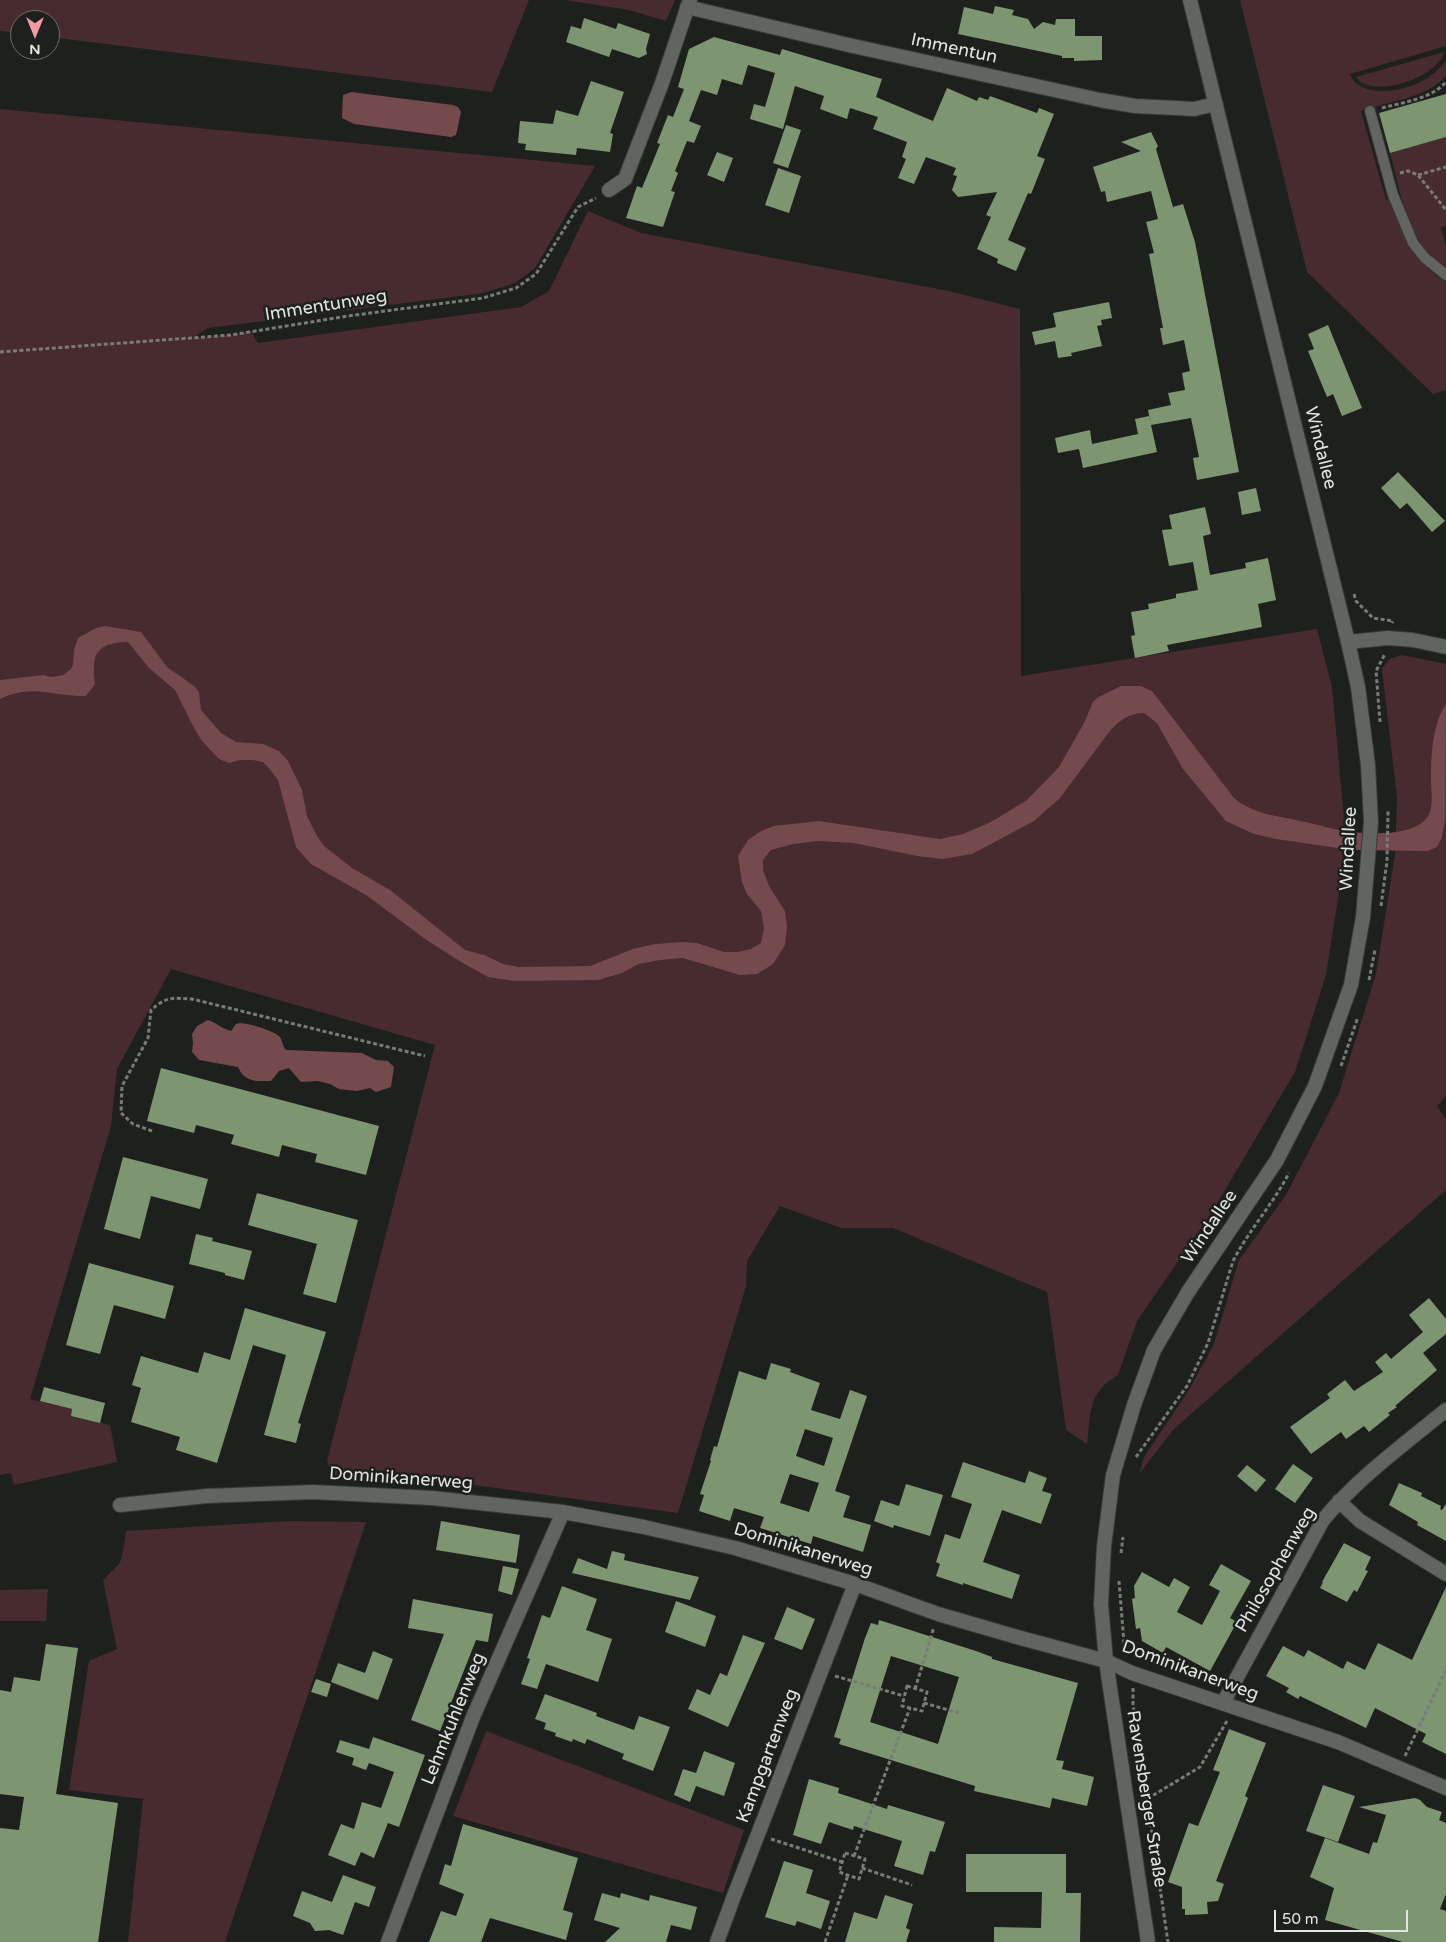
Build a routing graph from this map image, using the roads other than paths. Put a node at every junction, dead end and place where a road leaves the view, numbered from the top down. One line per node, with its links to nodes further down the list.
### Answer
1 (1190, 0): 3 (street, Windallee)
2 (688, 3): 3 (street, Immentun); 5 (street, Immentun)
3 (1216, 104): 7 (street, Windallee)
4 (1370, 111): 6 (lane)
5 (609, 190)
6 (1446, 275)
7 (1348, 642): 8 (street); 15 (street, Windallee)
8 (1446, 647)
9 (1446, 1410): 10 (street, Philosophenweg)
10 (1339, 1501): 13 (street); 16 (street, Philosophenweg)
11 (120, 1505): 12 (street, Dominikanerweg)
12 (563, 1512): 14 (street, Dominikanerweg); 18 (street, Lehmkuhlenweg)
13 (1446, 1574)
14 (855, 1584): 15 (street, Dominikanerweg); 19 (street, Kampgartenweg)
15 (1106, 1661): 16 (street, Dominikanerweg); 20 (street, Ravensberger Straße)
16 (1229, 1705): 17 (street, Dominikanerweg)
17 (1446, 1788)
18 (388, 1942)
19 (717, 1942)
20 (1148, 1942)

